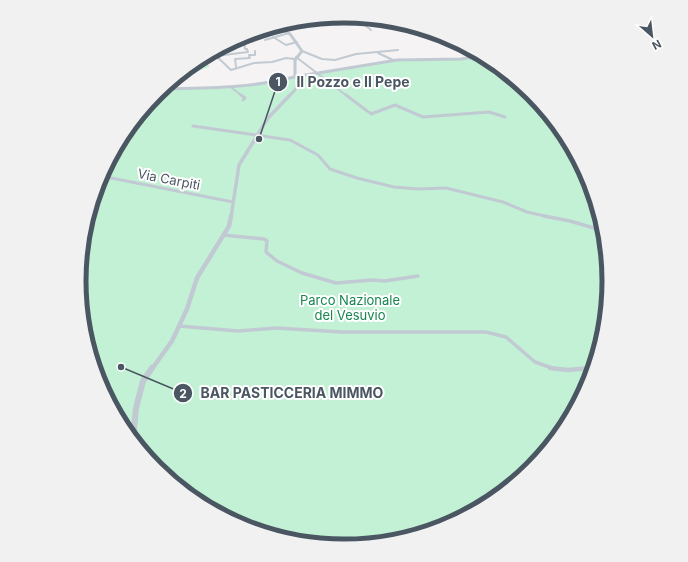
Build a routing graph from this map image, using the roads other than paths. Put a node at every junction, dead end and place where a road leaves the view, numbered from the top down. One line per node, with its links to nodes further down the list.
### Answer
1 (364, 24): 2 (street)
2 (371, 30)
3 (283, 31): 4 (street)
4 (288, 33): 5 (street); 7 (street)
5 (273, 37): 6 (street); 7 (street)
6 (265, 40)
7 (297, 42): 11 (street)
8 (244, 43): 12 (street)
9 (398, 50): 13 (street)
10 (255, 51): 16 (street)
11 (302, 51): 13 (street); 18 (street)
12 (248, 52): 14 (street); 16 (street)
13 (378, 52): 21 (street)
14 (234, 54): 15 (street); 20 (street)
15 (221, 55)
16 (249, 56): 20 (street)
17 (217, 57): 18 (street)
18 (296, 58): 23 (street); 24 (street)
19 (473, 58): 21 (street)
20 (234, 59): 22 (street)
21 (393, 60): 23 (street)
22 (236, 67)
23 (316, 74): 24 (street); 28 (street)
24 (297, 78): 25 (street); 30 (street)
25 (232, 88): 26 (street); 27 (street)
26 (172, 89)
27 (243, 100)
28 (505, 117)
29 (193, 126): 30 (street)
30 (256, 136): 32 (street); 33 (street)
31 (108, 177): 32 (street, Via Carpiti)
32 (233, 202): 34 (street)
33 (596, 229)
34 (223, 235): 35 (street); 36 (street)
35 (418, 276)
36 (180, 326): 37 (street); 38 (street)
37 (586, 368)
38 (134, 431)

